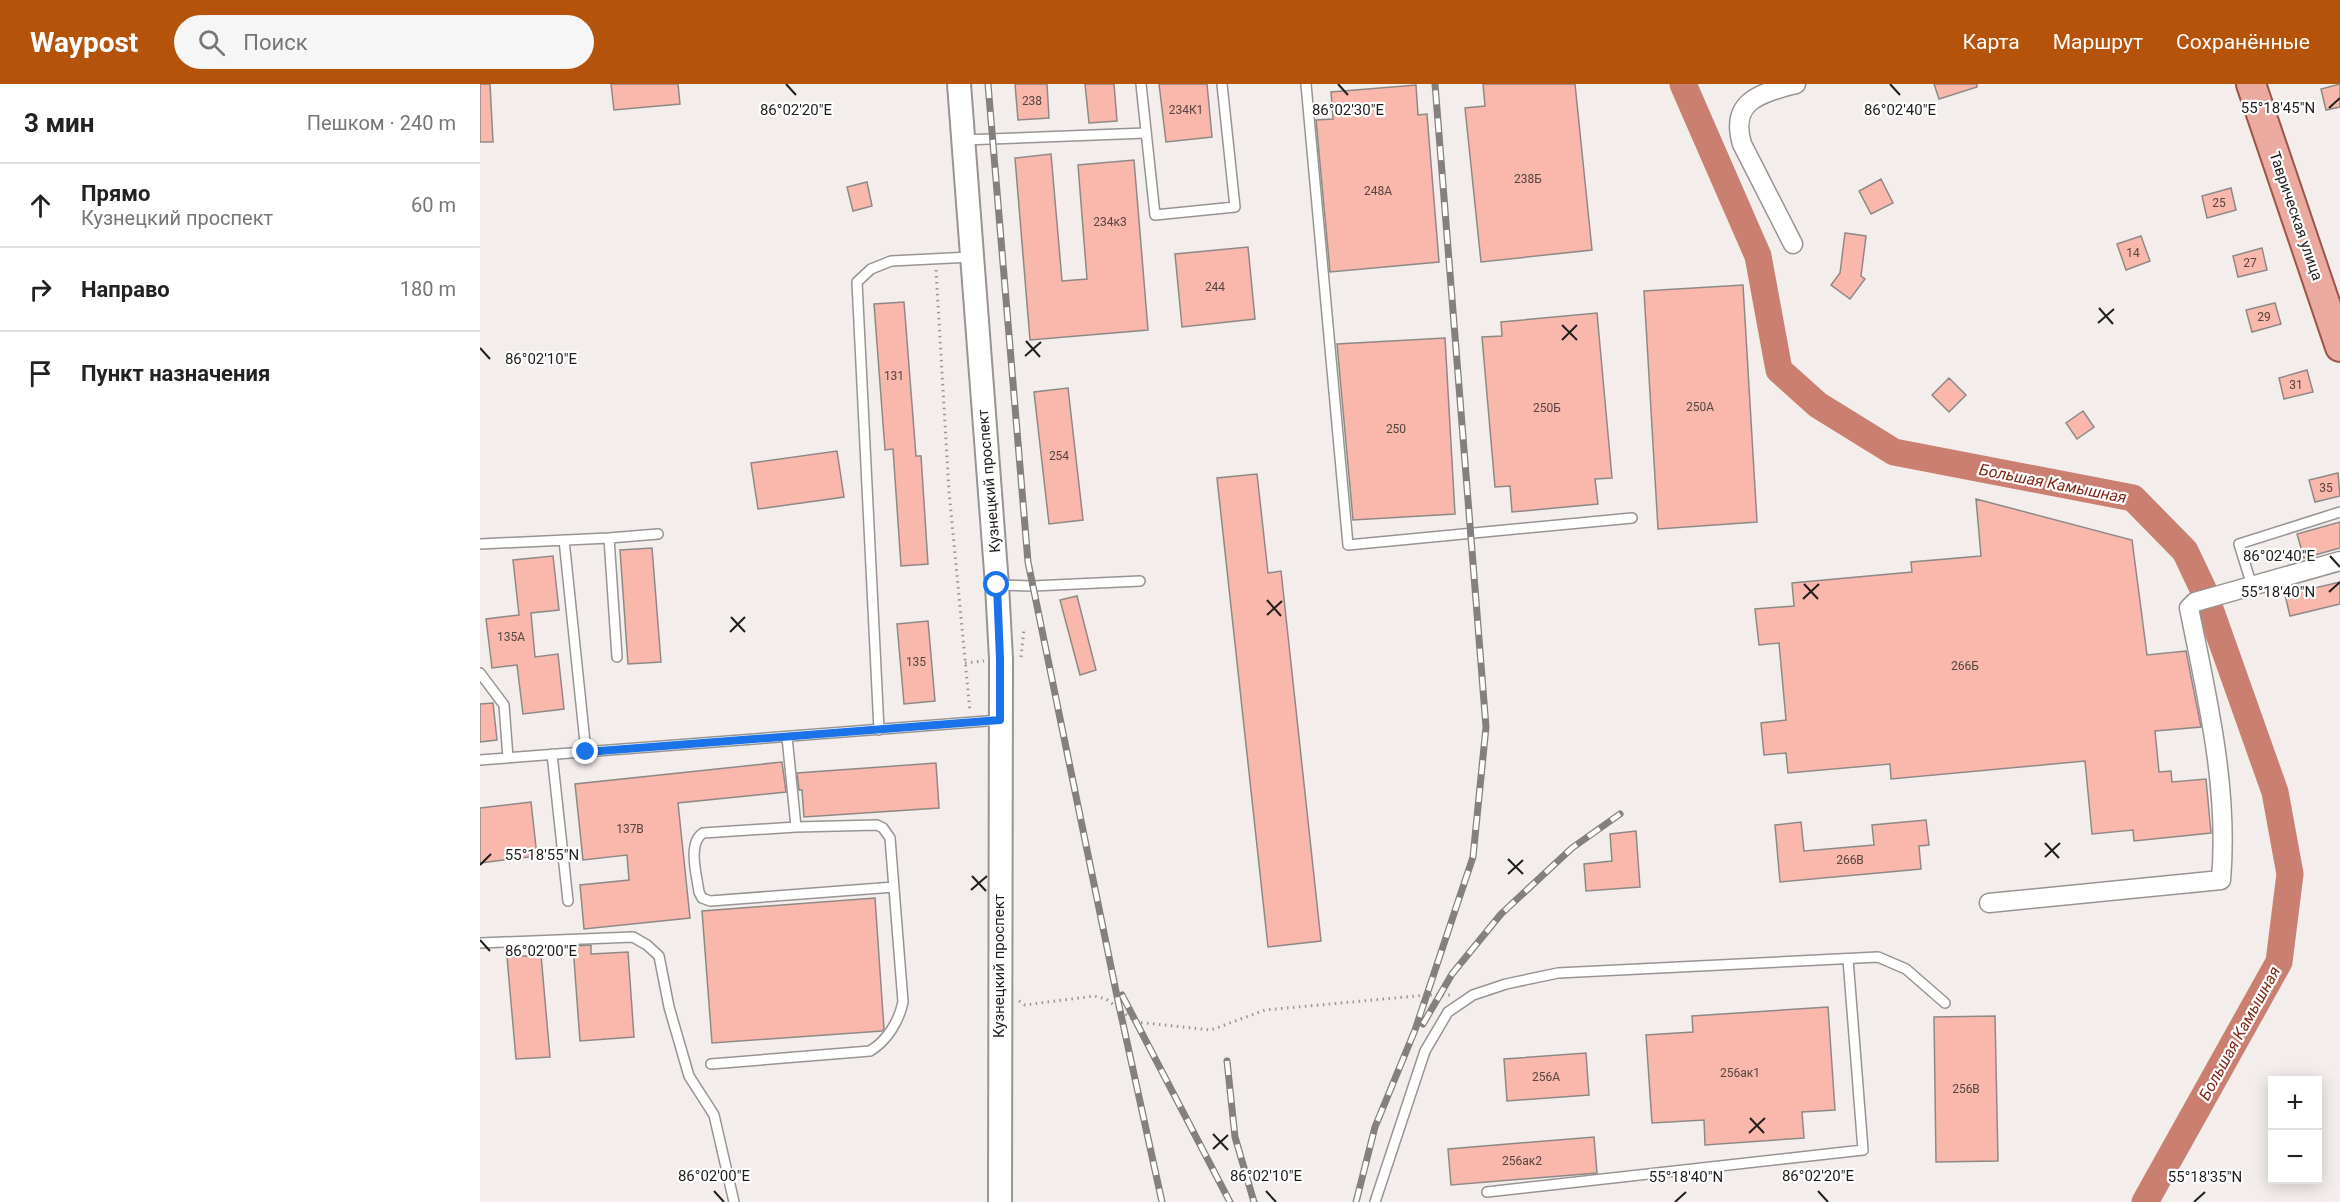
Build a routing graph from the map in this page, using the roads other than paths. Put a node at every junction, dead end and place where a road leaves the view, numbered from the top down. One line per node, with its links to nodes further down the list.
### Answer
1 (959, 84): 8 (street, Кузнецкий проспект)
2 (1141, 84): 7 (lane)
3 (1222, 84): 7 (lane)
4 (1306, 84): 13 (lane)
5 (1796, 84): 9 (street)
6 (2251, 84): 11 (main road, Таврическая улица)
7 (1146, 133): 8 (lane)
8 (963, 140): 10 (street, Кузнецкий проспект)
9 (1793, 244)
10 (971, 257): 20 (street, Кузнецкий проспект); 25 (lane)
11 (2340, 347)
12 (2340, 512): 21 (lane)
13 (1632, 518)
14 (658, 534): 15 (lane)
15 (609, 538): 16 (lane); 22 (lane)
16 (564, 540): 17 (lane); 27 (lane)
17 (480, 544)
18 (2340, 561): 21 (street)
19 (1140, 581): 20 (lane)
20 (997, 585): 24 (street, Кузнецкий проспект)
21 (2252, 586): 34 (street)
22 (617, 657)
23 (480, 673): 29 (lane)
24 (1000, 720): 25 (lane); 41 (street, Кузнецкий проспект)
25 (879, 730): 26 (lane)
26 (786, 737): 27 (lane); 31 (lane)
27 (586, 752): 28 (lane)
28 (552, 754): 29 (lane); 33 (lane)
29 (508, 758): 30 (lane)
30 (480, 760)
31 (796, 827): 32 (lane); 32 (lane)
32 (894, 887): 38 (lane)
33 (568, 901)
34 (1989, 903)
35 (480, 943): 40 (lane)
36 (1848, 958): 37 (lane); 39 (lane); 42 (lane)
37 (1945, 1003)
38 (711, 1064)
39 (1487, 1192)
40 (734, 1202)
41 (1000, 1202)
42 (1375, 1202)

